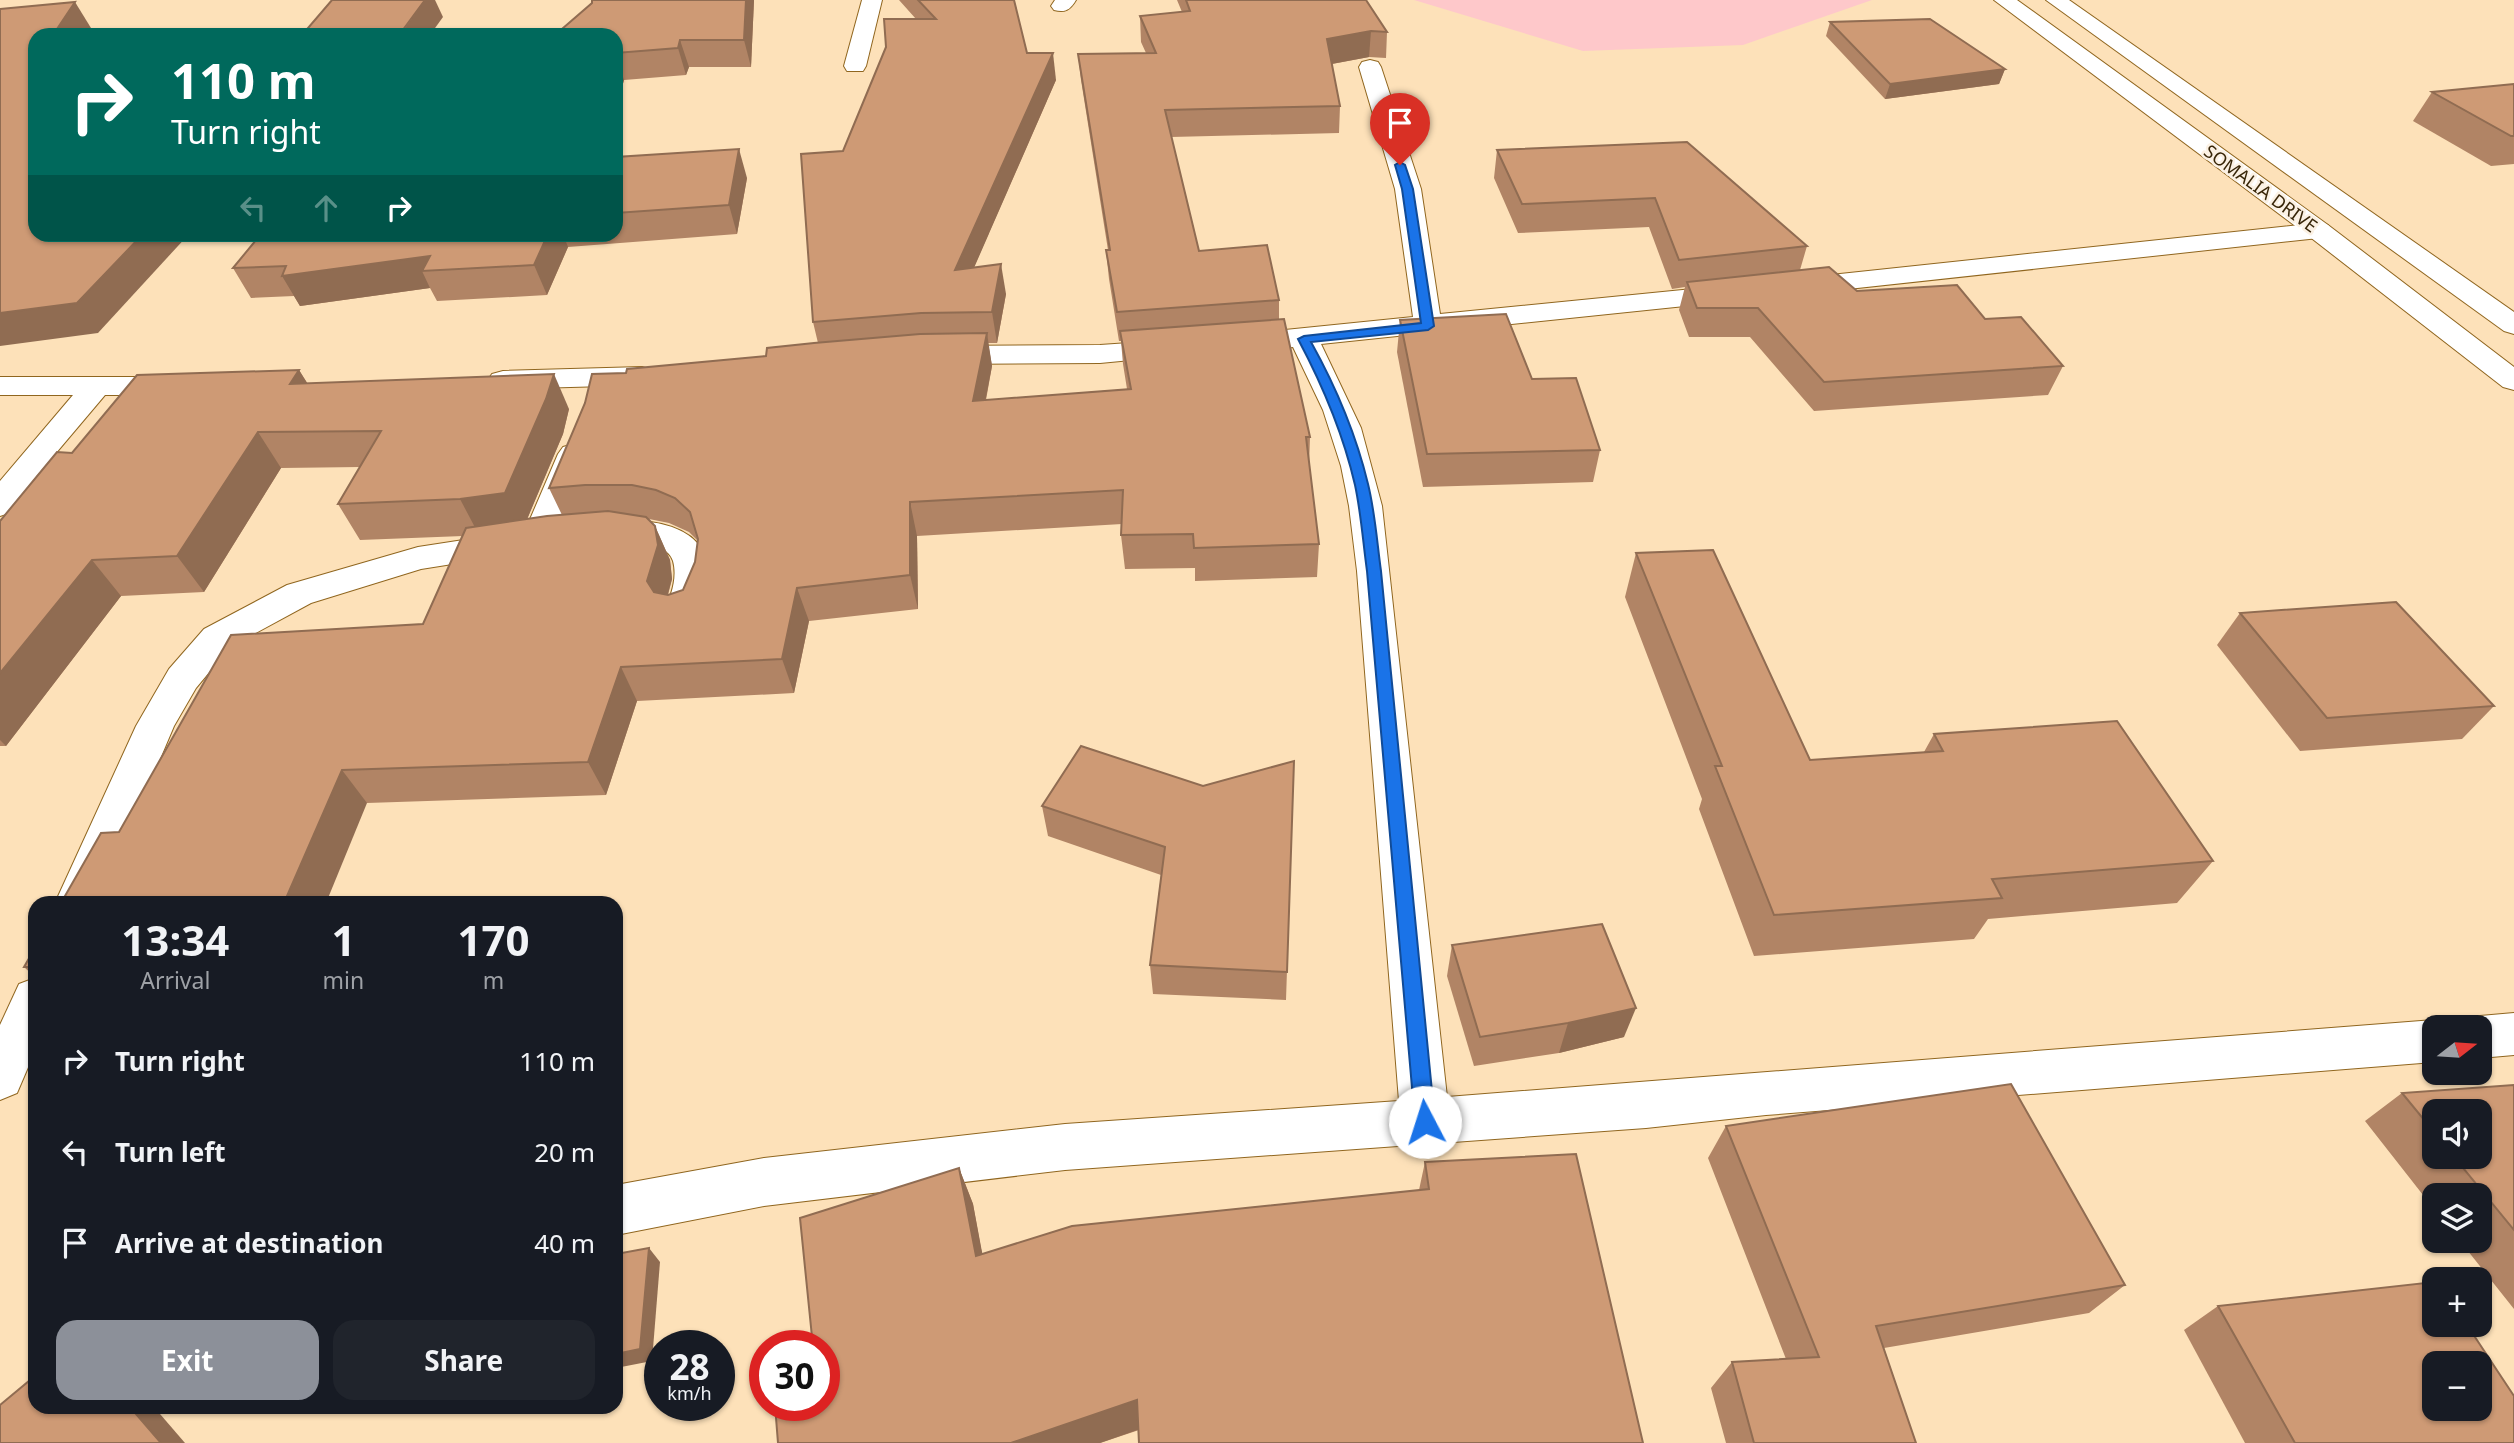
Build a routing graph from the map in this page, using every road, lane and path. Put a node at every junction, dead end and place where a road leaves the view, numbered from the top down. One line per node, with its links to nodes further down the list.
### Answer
1 (872, 0): 4 (street)
2 (2004, 0): 6 (street, SOMALIA DRIVE)
3 (2056, 0): 7 (street, SOMALIA DRIVE)
4 (855, 66)
5 (1370, 67): 8 (street)
6 (2319, 231): 8 (street); 13 (street, SOMALIA DRIVE)
7 (2514, 325)
8 (1428, 326): 9 (street)
9 (1304, 339): 10 (street); 27 (street)
10 (913, 356)
11 (664, 375): 17 (street)
12 (472, 380): 17 (street)
13 (2514, 381)
14 (202, 385): 16 (street)
15 (0, 386): 16 (street)
16 (96, 387): 18 (street)
17 (590, 402): 19 (street)
18 (0, 505)
19 (538, 540): 20 (street); 21 (street)
20 (682, 614)
21 (80, 896)
22 (28, 1014): 26 (street)
23 (2514, 1034): 24 (street)
24 (2492, 1036)
25 (2422, 1042): 27 (street)
26 (0, 1078)
27 (1425, 1122): 28 (street)
28 (623, 1209)

